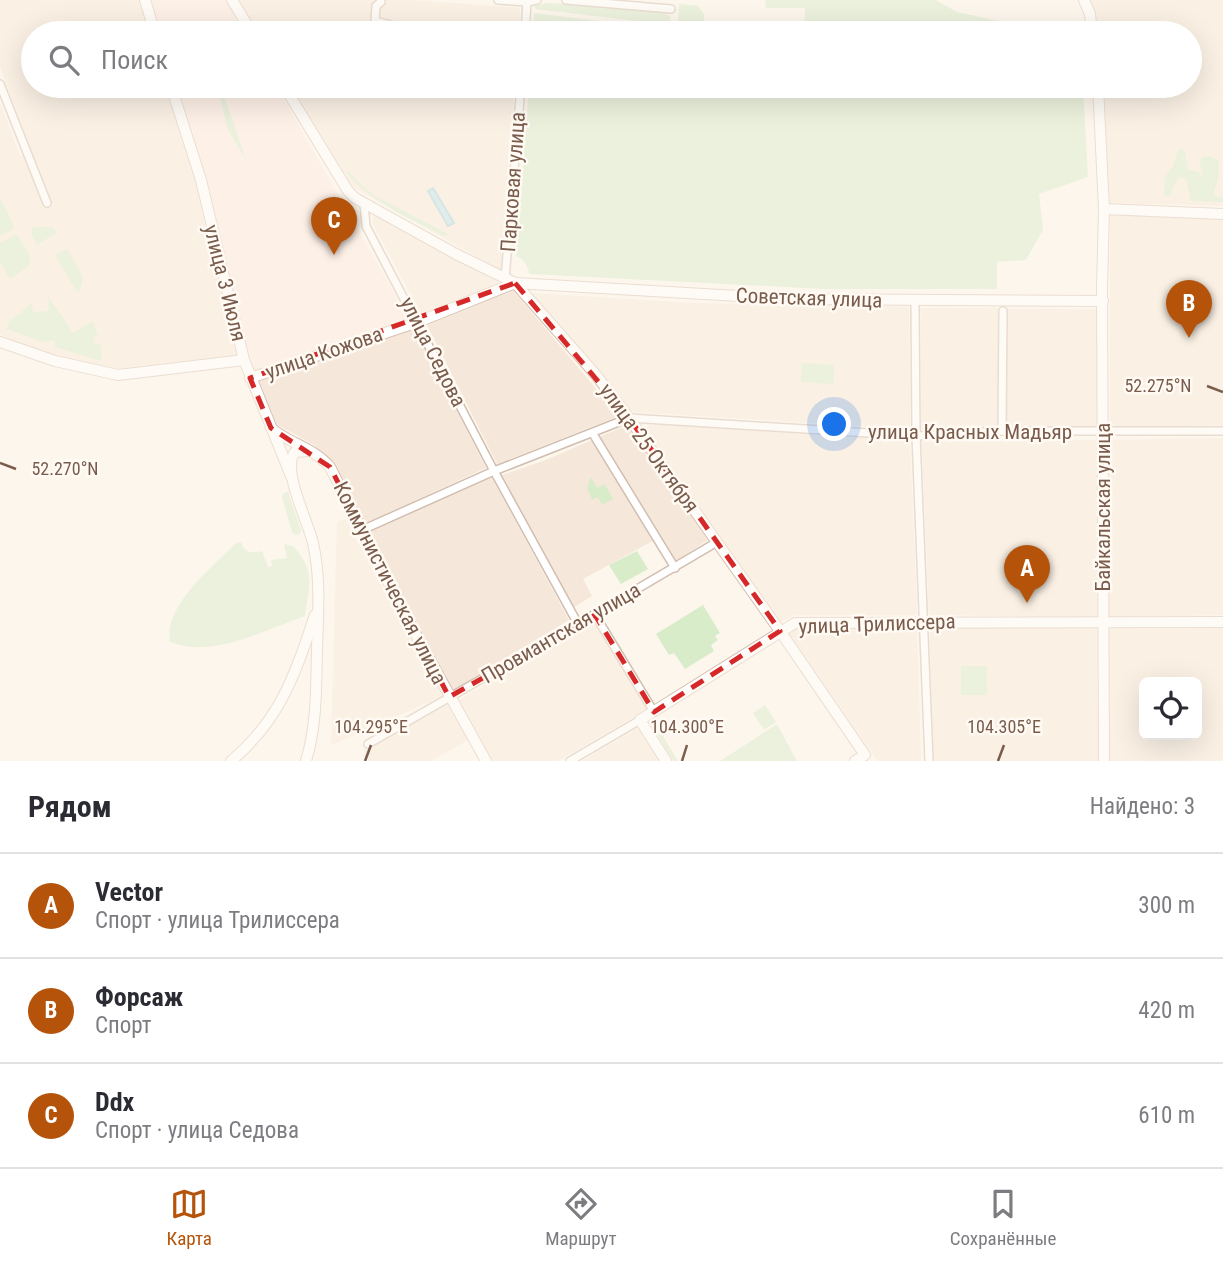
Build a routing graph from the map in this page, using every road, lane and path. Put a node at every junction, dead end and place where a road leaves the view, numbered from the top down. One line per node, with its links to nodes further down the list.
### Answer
1 (145, 0): 10 (main road)
2 (232, 0): 11 (main road)
3 (498, 0): 8 (street)
4 (537, 0): 8 (street)
5 (566, 0): 9 (street)
6 (1084, 0): 14 (main road)
7 (380, 2): 12 (street)
8 (527, 2): 13 (street)
9 (671, 9)
10 (151, 21)
11 (245, 21)
12 (375, 21)
13 (526, 21)
14 (1091, 21)
15 (0, 84): 20 (street)
16 (176, 98): 30 (main road, улица 3 Июля)
17 (291, 98): 21 (main road, улица Седова)
18 (520, 98): 24 (street, Парковая улица)
19 (1099, 98): 22 (main road, Байкальская улица)
20 (47, 203)
21 (364, 204): 24 (main road, улица 25 Октября); 28 (street, улица Седова)
22 (1104, 209): 23 (main road); 26 (main road, Байкальская улица)
23 (1223, 214)
24 (510, 281): 25 (main road, Советская улица); 28 (main road, улица Кожова); 32 (main road, улица 25 Октября)
25 (915, 301): 26 (main road, Советская улица); 38 (street)
26 (1102, 301): 36 (main road, Байкальская улица)
27 (1003, 311): 34 (street)
28 (418, 322): 31 (main road, улица Кожова); 40 (street, улица Седова)
29 (0, 342): 30 (main road, улица Кожова)
30 (244, 360): 31 (main road, улица 3 Июля)
31 (250, 378): 33 (main road, улица 3 Июля)
32 (629, 418): 37 (street, улица Красных Мадьяр); 38 (street, улица Красных Мадьяр); 43 (main road, улица 25 Октября)
33 (271, 428): 39 (main road, Коммунистическая улица); 41 (main road, улица 3 Июля)
34 (1002, 431): 36 (street, улица Красных Мадьяр); 38 (street, улица Красных Мадьяр)
35 (1223, 431): 36 (street, улица Красных Мадьяр)
36 (1104, 432): 49 (main road, Байкальская улица)
37 (593, 434): 40 (street, улица Красных Мадьяр); 44 (street)
38 (916, 436): 47 (street)
39 (321, 457): 41 (main road); 42 (main road, Коммунистическая улица)
40 (494, 471): 42 (street, улица Красных Мадьяр); 50 (street, улица Седова)
41 (291, 476): 45 (main road, улица 3 Июля)
42 (362, 530): 52 (main road, Коммунистическая улица)
43 (717, 542): 44 (street, Провиантская улица); 51 (main road, улица 25 Октября)
44 (676, 568): 46 (street, Провиантская улица)
45 (319, 604): 57 (main road); 58 (main road, улица 3 Июля)
46 (595, 615): 50 (street, Провиантская улица); 53 (street)
47 (923, 621): 49 (main road, улица Трилиссера); 51 (main road, улица Трилиссера); 63 (street)
48 (1223, 622): 49 (main road, улица Трилиссера)
49 (1103, 623): 64 (main road, Байкальская улица)
50 (579, 624): 52 (street, Провиантская улица)
51 (780, 631): 53 (main road, улица Трилиссера); 56 (main road, улица 25 Октября)
52 (449, 697): 55 (street, Провиантская улица); 59 (main road, Коммунистическая улица)
53 (654, 712): 54 (main road, улица Трилиссера)
54 (640, 720): 60 (street, улица Трилиссера); 61 (main road)
55 (368, 744)
56 (867, 758): 62 (main road)
57 (231, 761)
58 (306, 761)
59 (486, 761)
60 (570, 761)
61 (666, 761)
62 (855, 761)
63 (929, 761)
64 (1104, 761)

